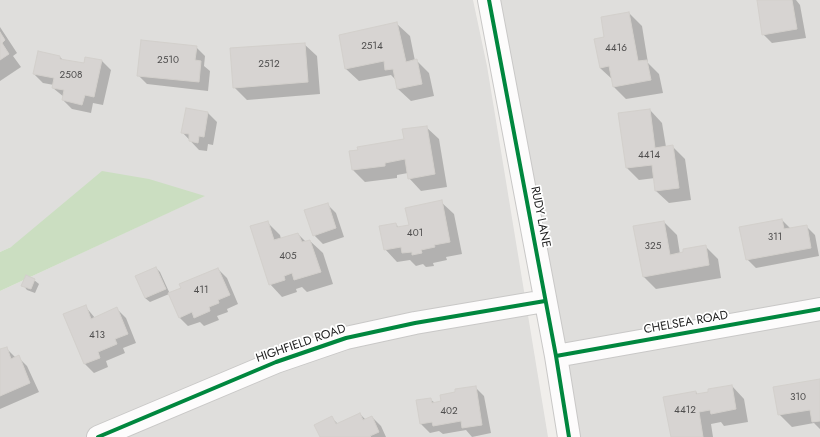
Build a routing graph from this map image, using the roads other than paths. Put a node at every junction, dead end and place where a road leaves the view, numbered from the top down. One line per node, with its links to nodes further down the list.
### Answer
1 (489, 0): 2 (street, RUDY LANE)
2 (545, 302): 4 (street, RUDY LANE); 5 (street, HIGHFIELD ROAD)
3 (820, 309): 4 (street, CHELSEA ROAD)
4 (556, 356): 6 (street, RUDY LANE)
5 (98, 437)
6 (569, 437)

